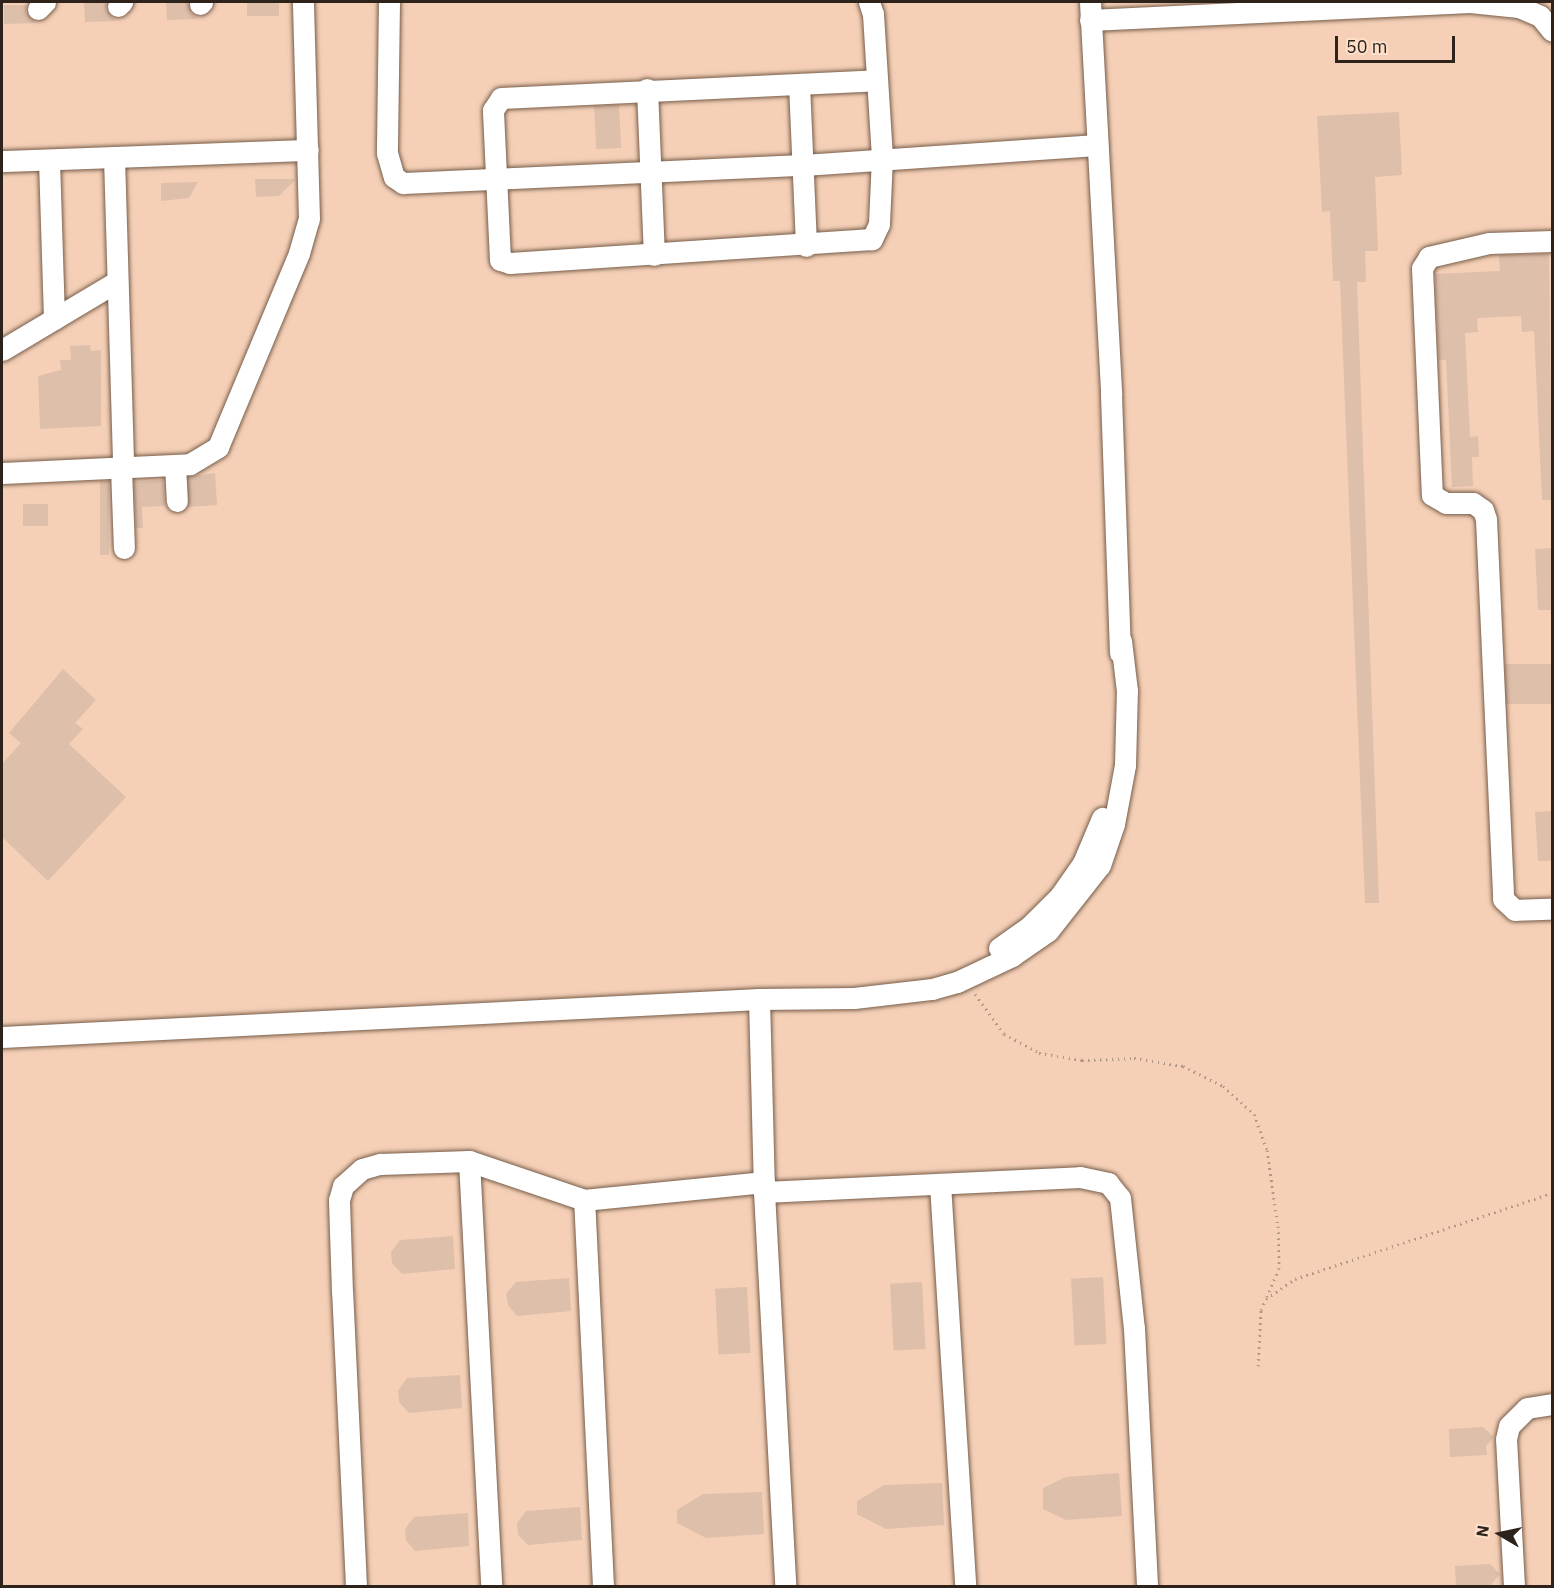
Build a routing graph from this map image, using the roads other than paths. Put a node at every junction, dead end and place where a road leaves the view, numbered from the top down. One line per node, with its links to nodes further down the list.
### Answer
1 (303, 2): 10 (street)
2 (389, 2): 17 (street)
3 (869, 2): 6 (street)
4 (1090, 11): 5 (street); 9 (street)
5 (1552, 31)
6 (877, 80): 7 (street); 11 (street)
7 (799, 84): 8 (street); 15 (street)
8 (647, 89): 16 (street); 17 (street)
9 (1097, 145): 11 (street); 29 (street)
10 (308, 150): 12 (street); 24 (street)
11 (882, 157): 15 (street); 19 (street)
12 (114, 158): 13 (street); 21 (street)
13 (49, 160): 14 (street); 22 (street)
14 (2, 161)
15 (803, 165): 16 (street); 19 (street)
16 (651, 172): 17 (street); 20 (street)
17 (494, 181): 20 (street)
18 (1552, 241): 30 (street)
19 (806, 246): 20 (street)
20 (654, 255)
21 (116, 282): 22 (street); 25 (street)
22 (54, 319): 23 (street)
23 (2, 350)
24 (176, 465): 25 (street); 27 (street)
25 (122, 468): 26 (street); 28 (street)
26 (2, 473)
27 (177, 501)
28 (124, 548)
29 (1121, 641): 31 (street); 31 (street)
30 (1552, 909)
31 (814, 996): 32 (street)
32 (759, 999): 33 (street); 36 (street)
33 (6, 1032)
34 (469, 1161): 37 (street); 39 (street); 40 (street)
35 (940, 1184): 36 (street); 43 (street); 44 (street)
36 (764, 1187): 37 (street); 42 (street)
37 (584, 1200): 41 (street)
38 (1552, 1404): 45 (street)
39 (356, 1587)
40 (490, 1587)
41 (603, 1587)
42 (785, 1587)
43 (965, 1587)
44 (1146, 1587)
45 (1514, 1587)

